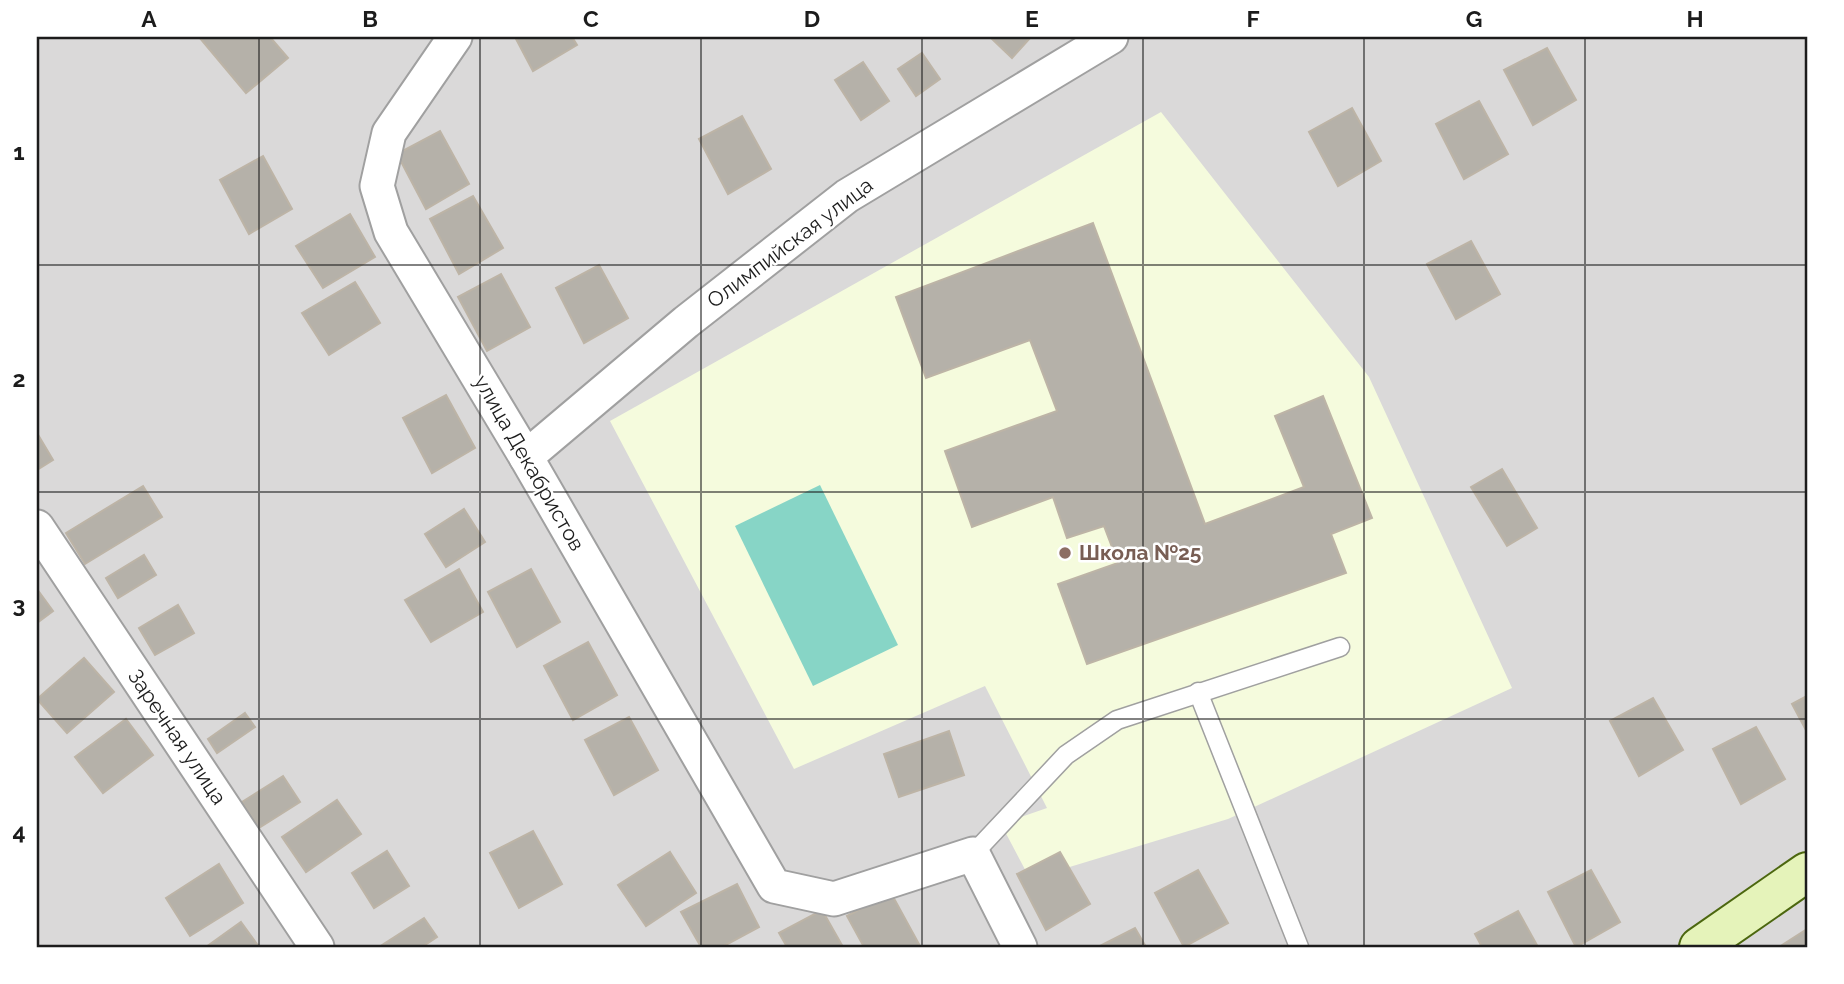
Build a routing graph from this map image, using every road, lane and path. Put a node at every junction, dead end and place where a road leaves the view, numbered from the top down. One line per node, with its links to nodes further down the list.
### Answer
1 (455, 37): 3 (street, улица Декабристов)
2 (1111, 37): 3 (street, Олимпийская улица)
3 (526, 457): 7 (street, улица Декабристов)
4 (37, 527): 9 (street, Заречная улица)
5 (1339, 647): 6 (lane)
6 (1198, 692): 7 (lane); 11 (lane)
7 (973, 854): 10 (street)
8 (1807, 872): 12 (main road)
9 (317, 947)
10 (1020, 947)
11 (1299, 947)
12 (1699, 947)

